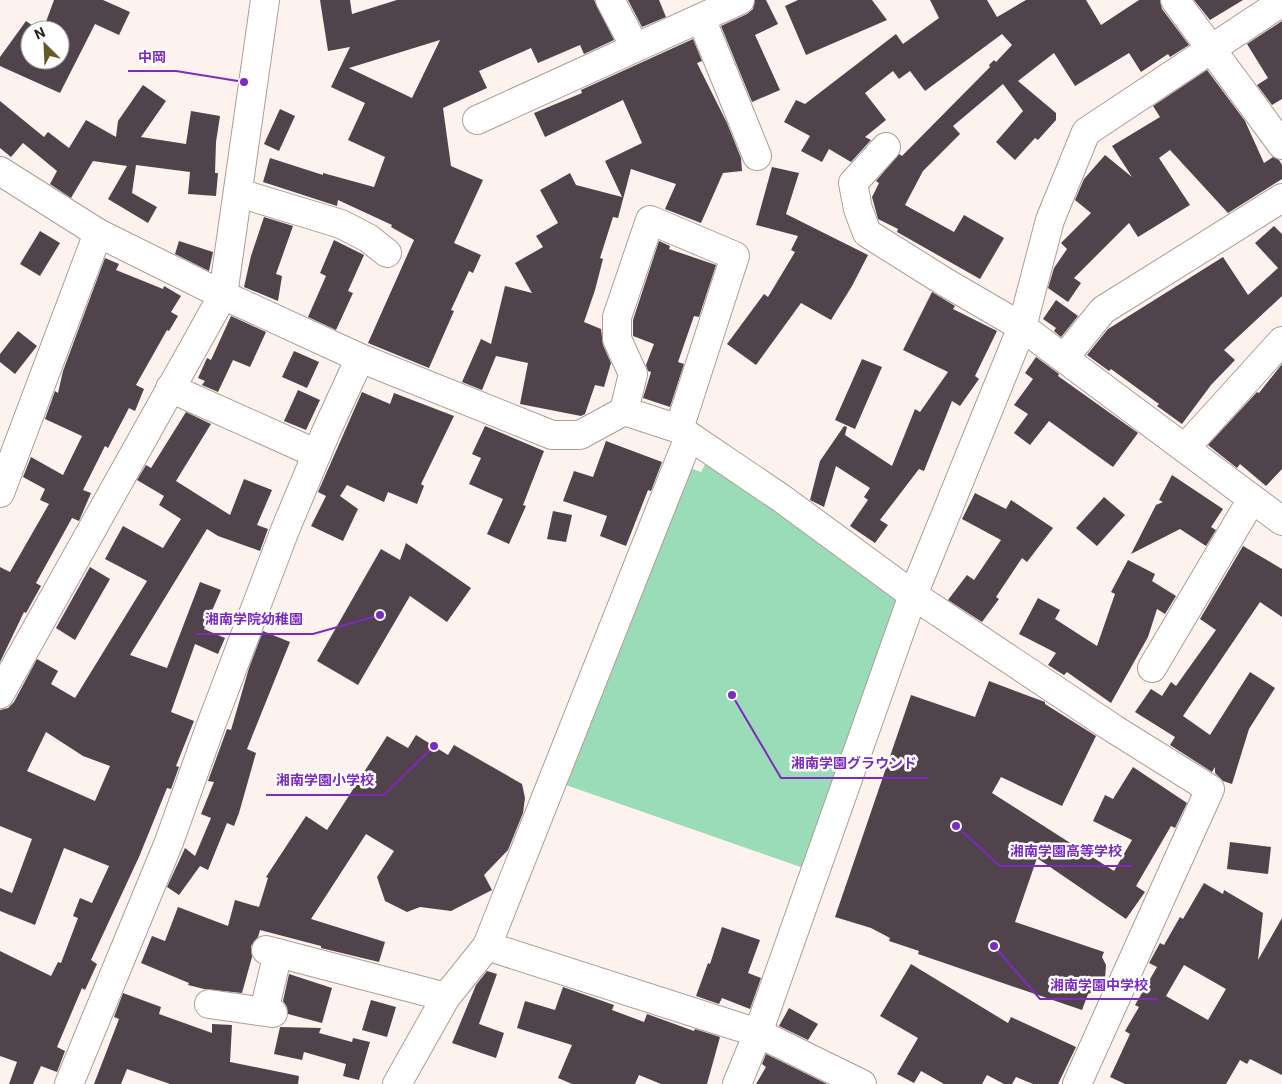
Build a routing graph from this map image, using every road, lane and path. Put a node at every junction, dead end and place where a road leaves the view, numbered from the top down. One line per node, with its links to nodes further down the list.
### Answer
1 (265, 0): 14 (street)
2 (610, 0): 7 (street)
3 (740, 0): 6 (street)
4 (1175, 0): 8 (street)
5 (1282, 2): 8 (street)
6 (701, 18): 7 (street); 12 (street)
7 (635, 47): 9 (street)
8 (1211, 48): 10 (street); 19 (street)
9 (477, 120)
10 (1282, 144)
11 (886, 147): 19 (street)
12 (757, 156)
13 (0, 171): 16 (street)
14 (238, 193): 17 (street); 18 (street)
15 (1282, 198): 22 (street)
16 (98, 233): 18 (street); 28 (street)
17 (387, 253)
18 (223, 295): 21 (street); 23 (street)
19 (1022, 327): 22 (street); 31 (street)
20 (1282, 341): 26 (street)
21 (360, 358): 24 (street); 27 (street)
22 (1064, 358): 26 (street)
23 (170, 388): 27 (street); 33 (street)
24 (624, 411): 25 (street); 25 (street)
25 (684, 433): 31 (street); 34 (street)
26 (1184, 448): 29 (street)
27 (317, 454): 38 (street)
28 (0, 493)
29 (1252, 499): 30 (street); 32 (street)
30 (1282, 521)
31 (914, 595): 37 (street); 42 (street)
32 (1152, 668)
33 (0, 694)
34 (487, 946): 35 (street); 37 (street)
35 (446, 997): 36 (street); 39 (street)
36 (209, 1004)
37 (758, 1034): 40 (street); 41 (street)
38 (69, 1084)
39 (397, 1084)
40 (737, 1084)
41 (862, 1084)
42 (1077, 1084)

